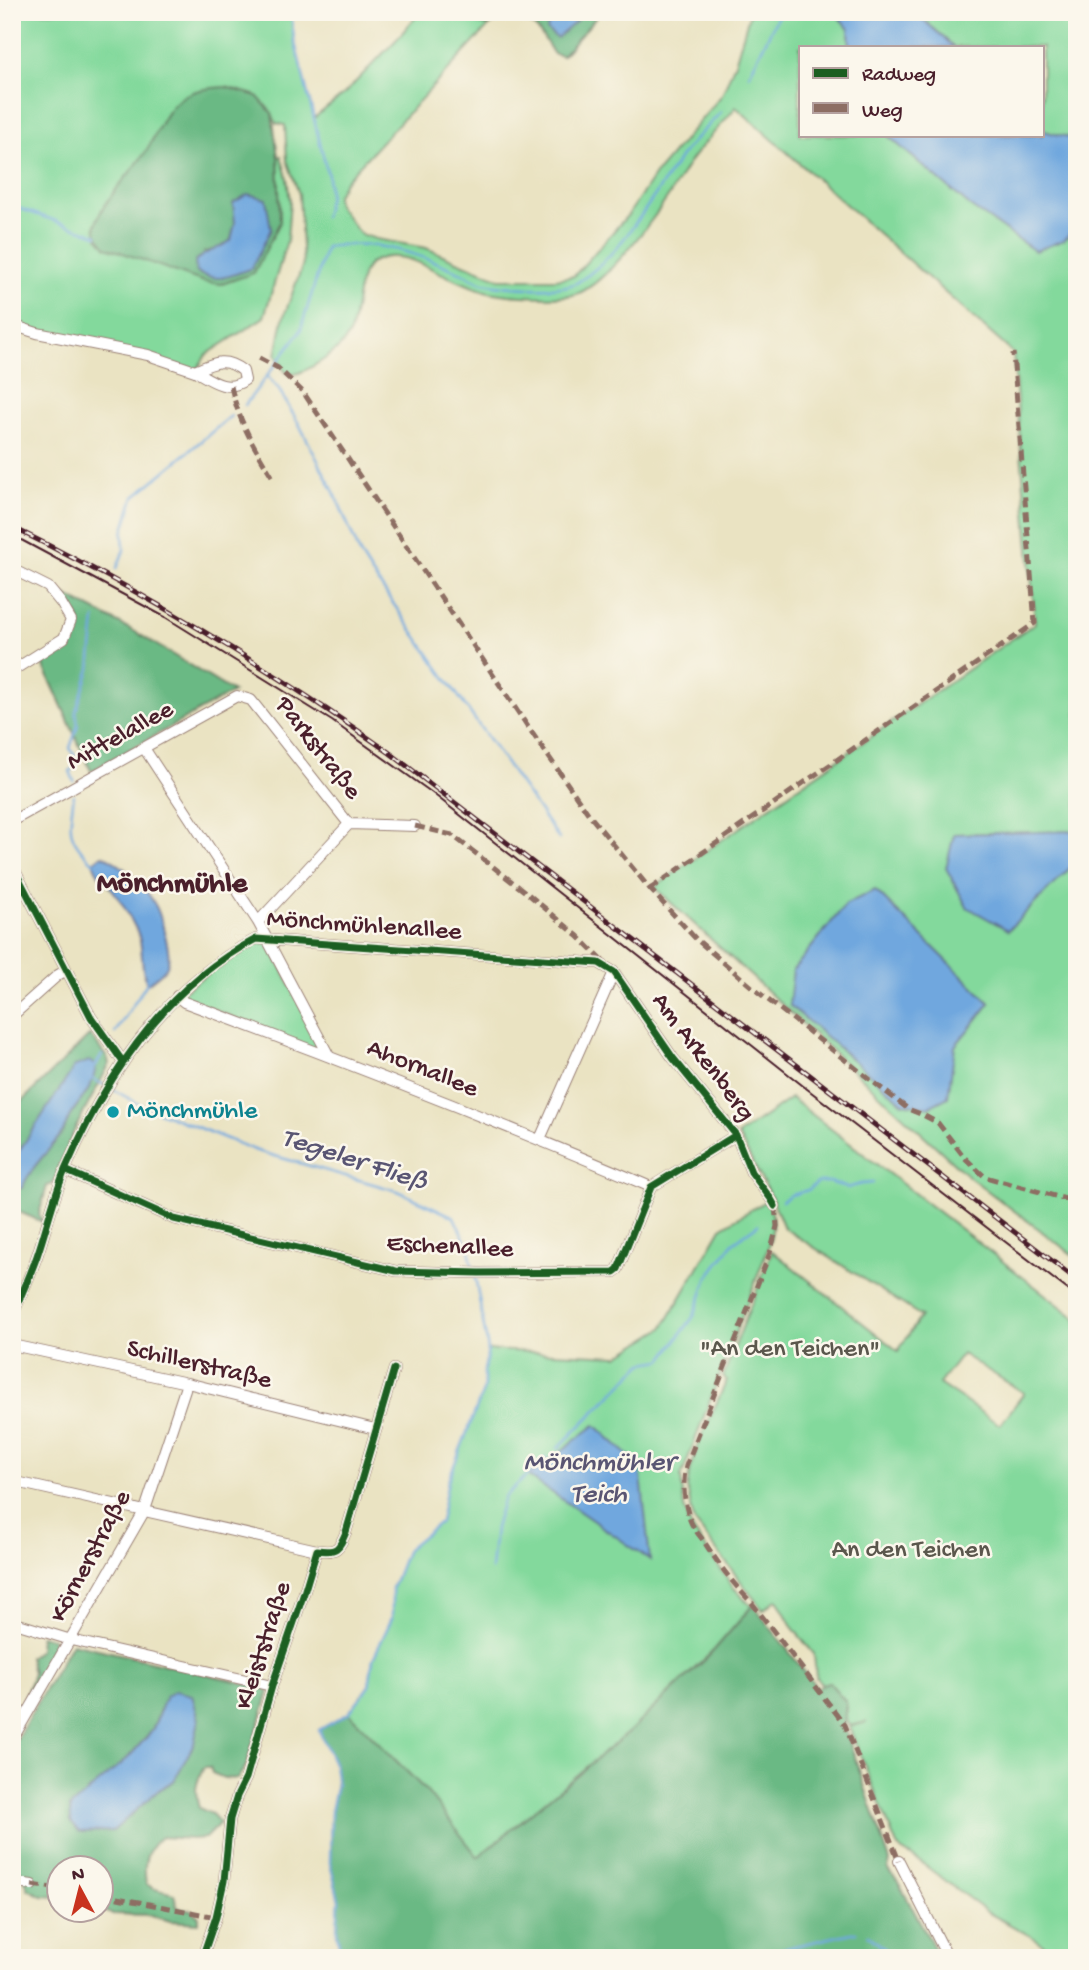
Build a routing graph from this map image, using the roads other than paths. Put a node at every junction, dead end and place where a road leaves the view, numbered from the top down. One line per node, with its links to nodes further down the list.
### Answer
1 (12, 326): 2 (street)
2 (195, 371)
3 (12, 569): 4 (street)
4 (12, 671)
5 (251, 700): 6 (street, Mittelallee); 8 (street, Parkstraße)
6 (144, 748): 7 (street, Mittelallee); 11 (street)
7 (12, 821)
8 (349, 824): 9 (street); 11 (street)
9 (415, 826)
10 (12, 864): 13 (street)
11 (258, 922): 12 (street)
12 (269, 940): 14 (street, Mönchmühlenallee); 15 (street, Mönchmühlenallee); 17 (street)
13 (65, 971): 16 (street); 18 (street)
14 (614, 972): 19 (street, Am Arkenberg); 20 (street)
15 (177, 996): 17 (street, Ahornallee); 18 (street, Mönchmühlenallee)
16 (12, 1016)
17 (329, 1056): 20 (street, Ahornallee)
18 (123, 1062): 21 (street, Mönchmühlenallee)
19 (736, 1135): 22 (street); 23 (street, Am Arkenberg)
20 (540, 1139): 22 (street, Ahornallee)
21 (65, 1170): 22 (street, Eschenallee); 24 (street, Mönchmühlenallee)
22 (652, 1186)
23 (775, 1206)
24 (12, 1315)
25 (12, 1345): 27 (street, Schillerstraße)
26 (394, 1369): 28 (street)
27 (187, 1384): 28 (street, Schillerstraße); 30 (street, Körnerstraße)
28 (375, 1429): 31 (street)
29 (12, 1481): 30 (street)
30 (145, 1510): 31 (street); 33 (street, Körnerstraße)
31 (317, 1550): 34 (street, Kleiststraße)
32 (12, 1622): 33 (street)
33 (71, 1640): 34 (street); 35 (street, Körnerstraße)
34 (272, 1685): 39 (street, Kleiststraße)
35 (12, 1740)
36 (899, 1861): 40 (street)
37 (12, 1882): 38 (street)
38 (32, 1885)
39 (202, 1958)
40 (948, 1958)

